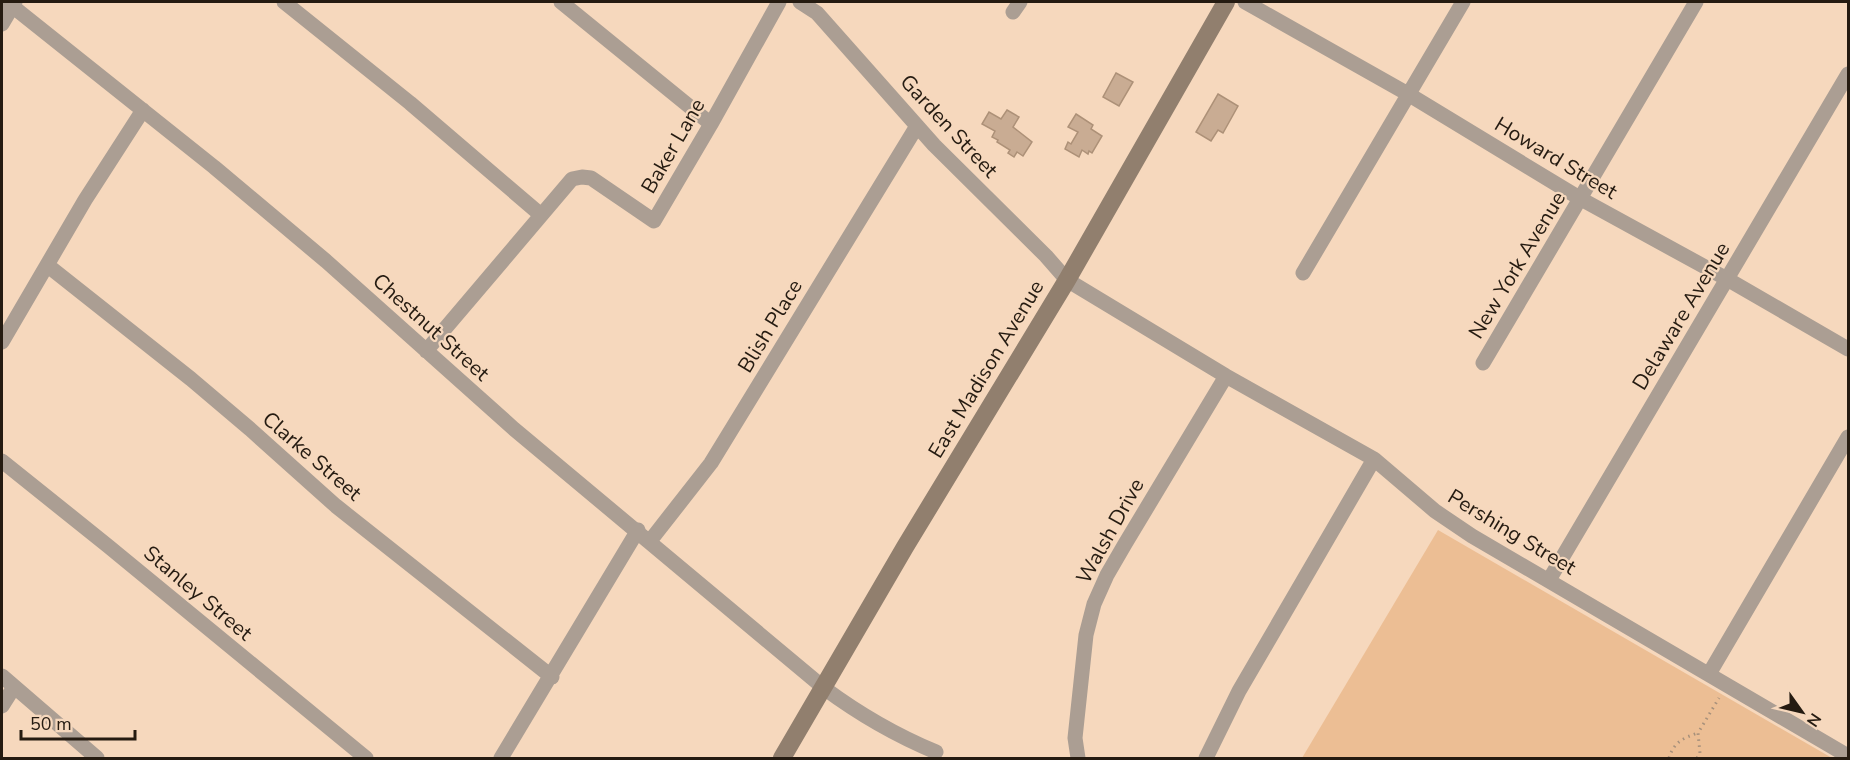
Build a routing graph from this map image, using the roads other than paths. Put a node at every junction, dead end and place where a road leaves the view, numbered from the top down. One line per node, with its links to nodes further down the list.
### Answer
1 (284, 2): 18 (street)
2 (561, 2): 15 (street)
3 (779, 2): 15 (street, Baker Lane)
4 (801, 2): 10 (street, Garden Street)
5 (1226, 2): 22 (main road, East Madison Avenue)
6 (1245, 2): 13 (street, Howard Street)
7 (1463, 2): 13 (street)
8 (1696, 2): 17 (street, New York Avenue)
9 (11, 3): 11 (street); 14 (street, Chestnut Street)
10 (820, 7): 16 (street, Garden Street)
11 (2, 24)
12 (1848, 74): 21 (street, Delaware Avenue)
13 (1408, 94): 17 (street, Howard Street); 20 (street)
14 (143, 110): 19 (street); 25 (street, Chestnut Street)
15 (711, 124): 18 (street, Baker Lane)
16 (917, 126): 22 (street, Garden Street); 32 (street, Blish Place)
17 (1581, 199): 21 (street, Howard Street); 26 (street, New York Avenue)
18 (541, 215): 25 (street, Baker Lane)
19 (47, 265): 23 (street); 36 (street, Clarke Street)
20 (1304, 273)
21 (1727, 279): 24 (street, Howard Street); 33 (street, Delaware Avenue)
22 (1067, 280): 27 (street, Pershing Street); 38 (main road, East Madison Avenue)
23 (2, 342)
24 (1848, 349)
25 (426, 351): 31 (street, Chestnut Street)
26 (1483, 363)
27 (1226, 376): 29 (street, Pershing Street); 46 (street, Walsh Drive)
28 (1848, 437): 34 (street)
29 (1374, 459): 33 (street, Pershing Street); 47 (street)
30 (2, 461): 43 (street, Stanley Street)
31 (638, 530): 32 (street, Chestnut Street); 36 (street)
32 (650, 542): 38 (street, Chestnut Street)
33 (1549, 580): 34 (street, Pershing Street)
34 (1710, 674): 41 (street, Pershing Street)
35 (2, 676): 37 (street)
36 (552, 677): 44 (street)
37 (14, 687): 39 (street); 42 (street)
38 (824, 688): 40 (street, Chestnut Street); 45 (main road, East Madison Avenue)
39 (2, 705)
40 (936, 752)
41 (1848, 756)
42 (97, 759)
43 (366, 759)
44 (501, 759)
45 (782, 759)
46 (1078, 759)
47 (1206, 759)

